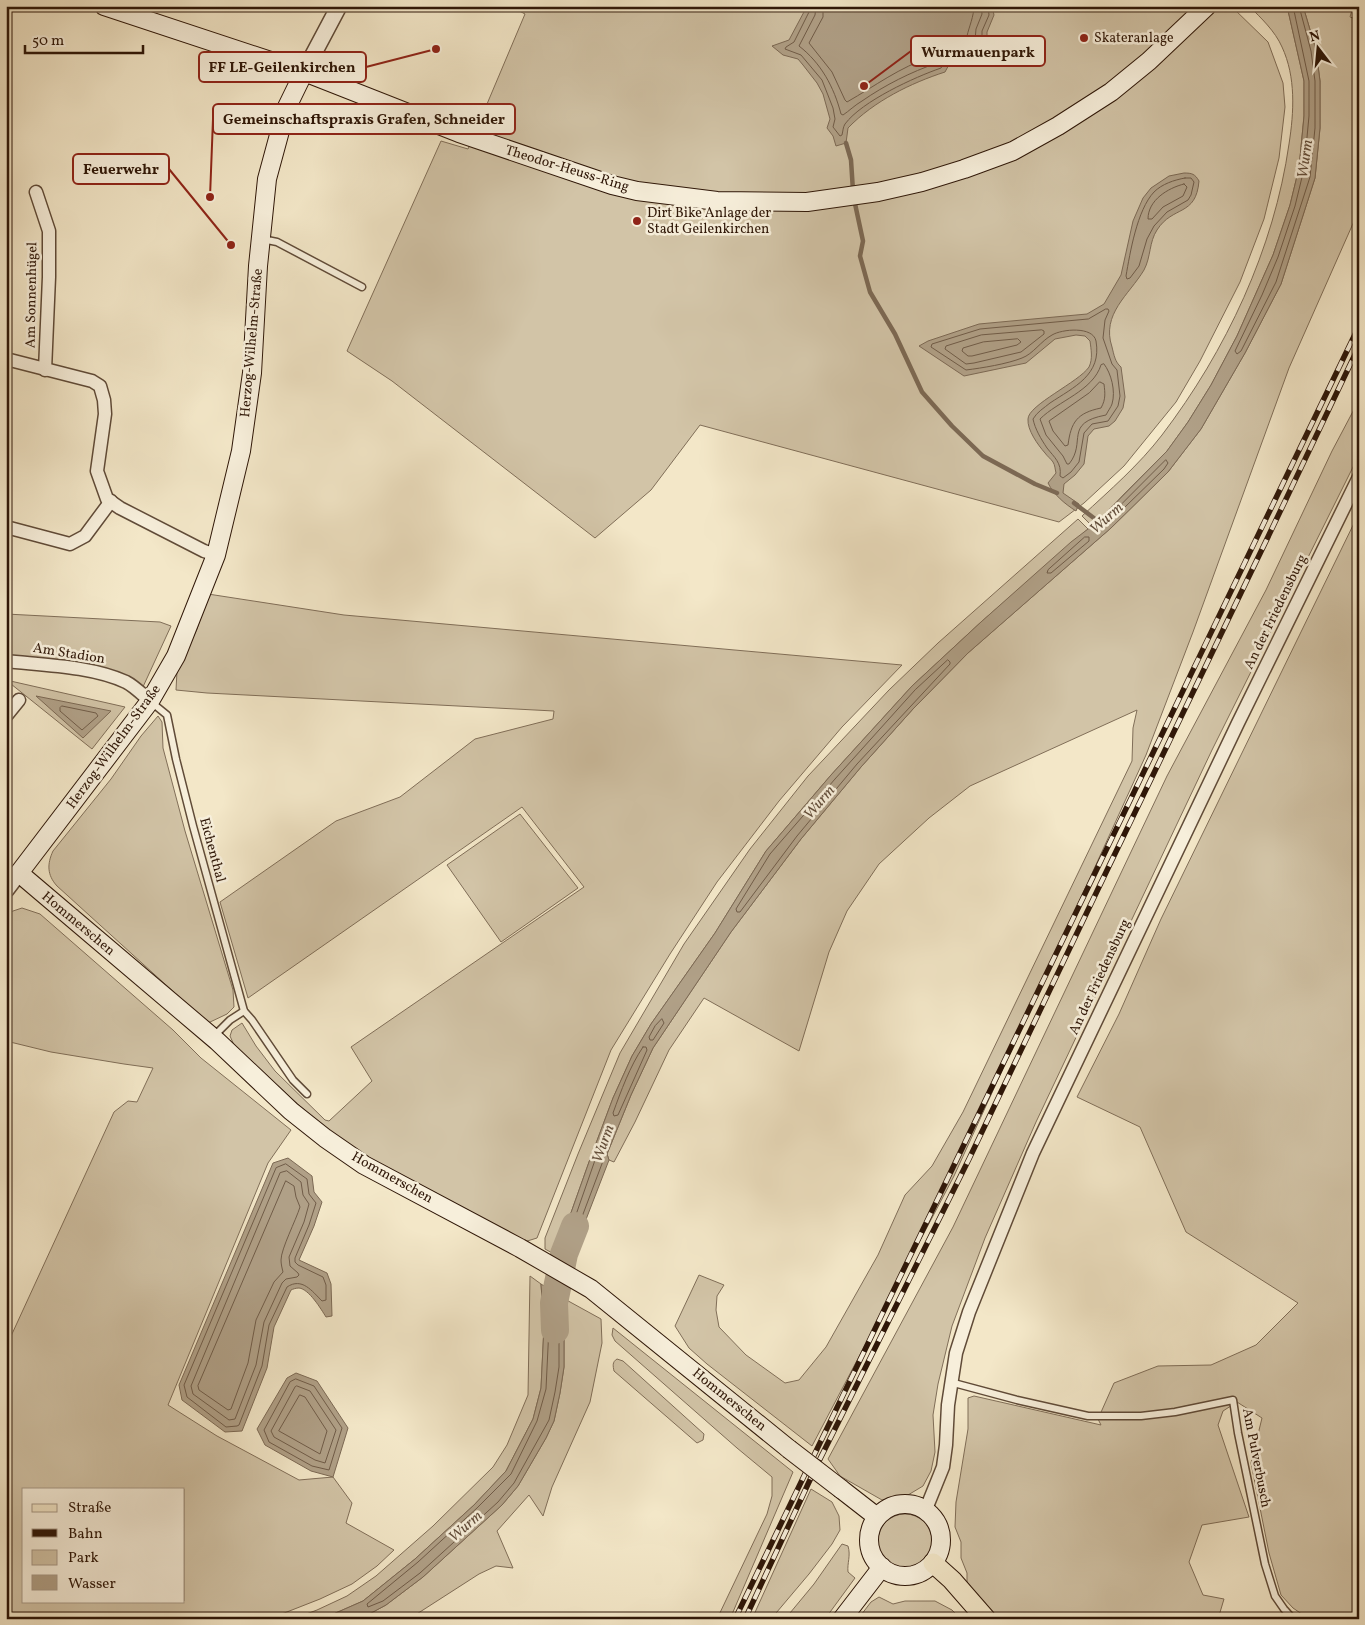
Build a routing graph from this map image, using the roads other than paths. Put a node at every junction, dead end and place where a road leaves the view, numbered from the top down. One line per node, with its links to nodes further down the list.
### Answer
1 (104, 6): 4 (main road, Theodor-Heuss-Ring)
2 (339, 6): 4 (street, Herzog-Wilhelm-Straße)
3 (1207, 6): 4 (main road, Theodor-Heuss-Ring)
4 (304, 72): 6 (main road, Herzog-Wilhelm-Straße)
5 (36, 192): 9 (street, Am Sonnenhügel)
6 (261, 239): 7 (lane); 13 (main road, Herzog-Wilhelm-Straße)
7 (362, 287)
8 (6, 359): 9 (street, Am Sonnenhügel)
9 (45, 370): 11 (street, Am Sonnenhügel)
10 (1359, 477): 23 (street, An der Friedensburg)
11 (111, 501): 12 (street); 13 (street)
12 (6, 527)
13 (216, 555): 16 (main road, Herzog-Wilhelm-Straße)
14 (6, 661): 16 (street, Am Stadion)
15 (19, 700): 17 (street)
16 (150, 701): 18 (main road, Herzog-Wilhelm-Straße); 20 (lane, Eichenthal)
17 (6, 716)
18 (19, 873): 19 (street); 21 (main road, Hommerschen)
19 (6, 890)
20 (244, 1011): 21 (lane); 22 (lane, Eichenthal)
21 (212, 1038): 25 (main road, Hommerschen, bridge)
22 (307, 1094)
23 (950, 1382): 24 (street, An der Friedensburg); 30 (lane, Am Pulverbusch)
24 (926, 1509): 25 (main road); 26 (main road)
25 (877, 1517): 27 (main road)
26 (933, 1563): 27 (main road); 29 (main road)
27 (882, 1567): 28 (main road)
28 (842, 1619)
29 (986, 1619)
30 (1294, 1619)

